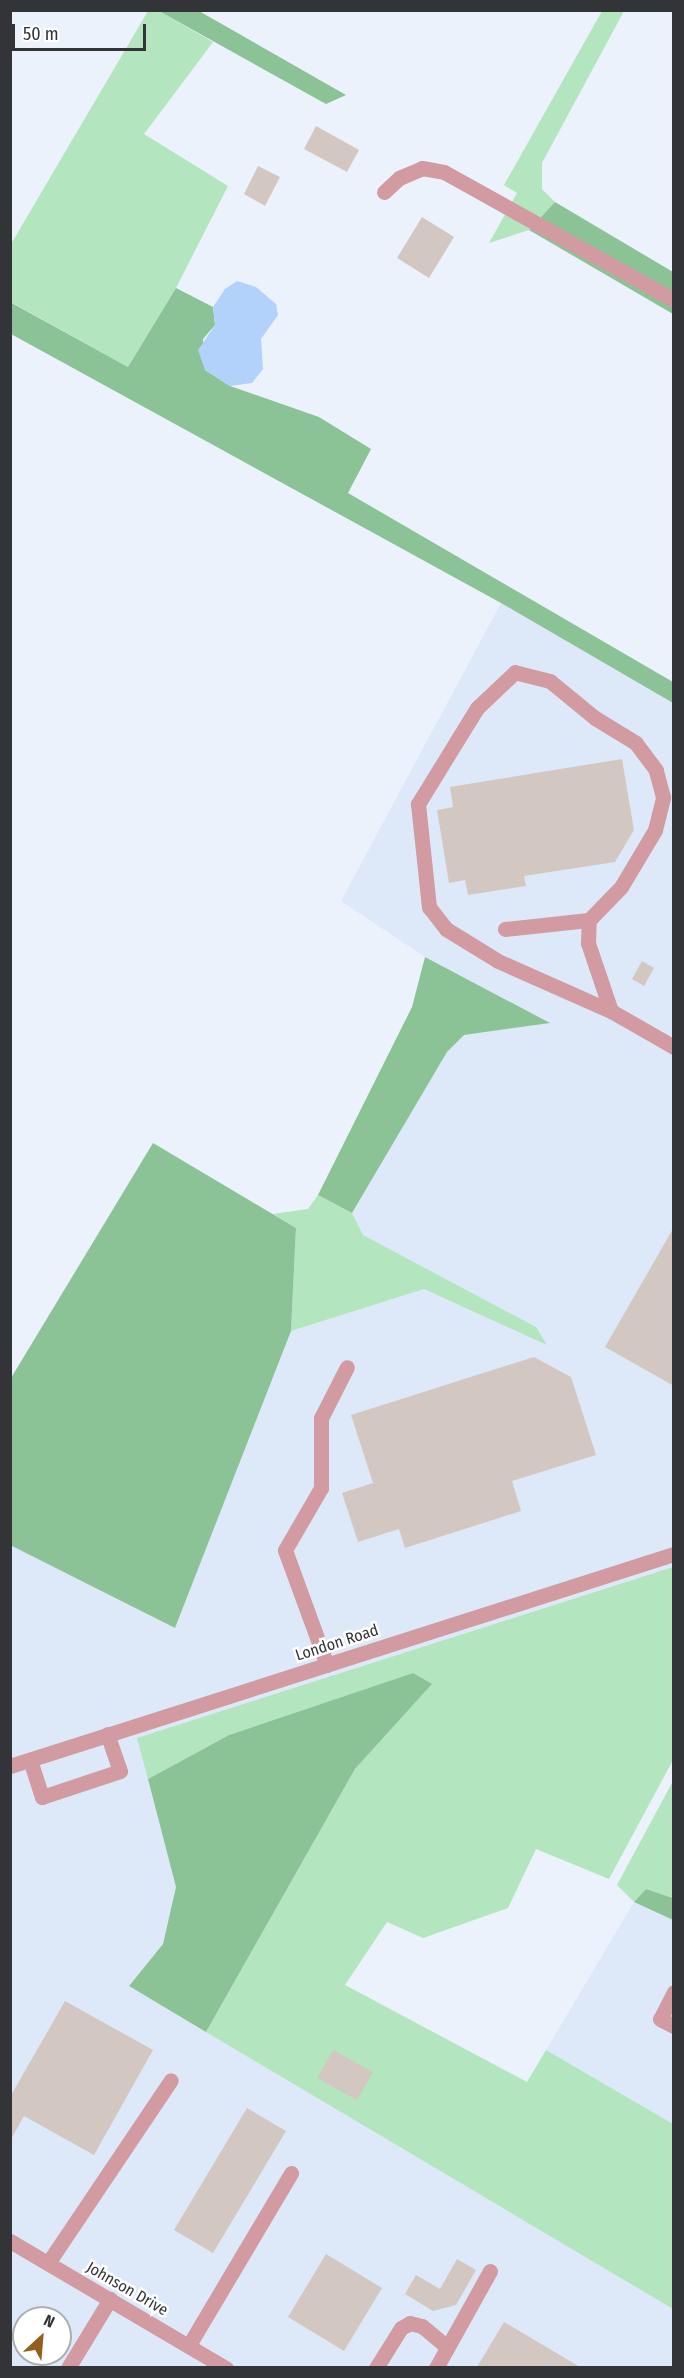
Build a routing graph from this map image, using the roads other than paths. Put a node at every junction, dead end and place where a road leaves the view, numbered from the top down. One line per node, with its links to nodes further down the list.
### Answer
1 (384, 192): 2 (street)
2 (674, 300)
3 (589, 920): 4 (street); 5 (street); 5 (street)
4 (506, 928)
5 (611, 1011): 6 (street)
6 (674, 1047)
7 (347, 1367): 9 (street)
8 (674, 1554): 9 (street, London Road)
9 (327, 1665): 10 (street, London Road)
10 (107, 1734): 11 (street, London Road); 11 (street)
11 (30, 1760): 12 (street, London Road)
12 (10, 1766)
13 (674, 1992): 14 (street)
14 (674, 2026)
15 (171, 2080): 18 (street)
16 (291, 2173): 21 (street)
17 (10, 2241): 18 (street, Johnson Drive)
18 (48, 2263): 20 (street, Johnson Drive)
19 (490, 2271): 22 (street)
20 (110, 2299): 21 (street, Johnson Drive); 23 (street)
21 (189, 2345): 24 (street, Johnson Drive)
22 (447, 2347): 25 (street); 26 (street)
23 (68, 2367)
24 (226, 2367)
25 (376, 2367)
26 (436, 2367)

